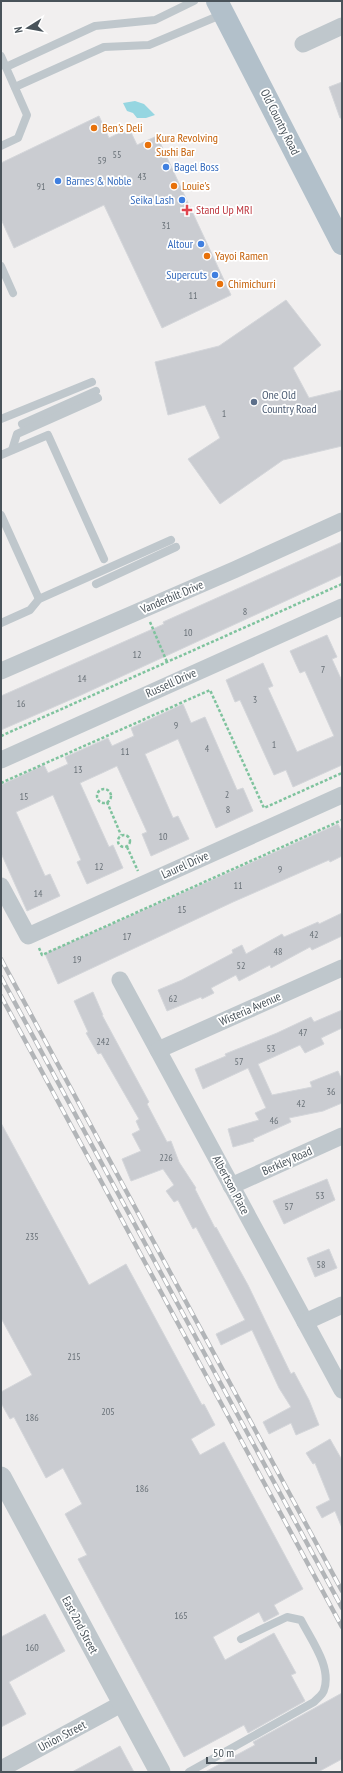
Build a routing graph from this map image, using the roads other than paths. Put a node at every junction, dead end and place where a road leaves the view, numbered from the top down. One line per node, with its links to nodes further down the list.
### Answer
1 (194, 1): 6 (lane)
2 (220, 7): 7 (lane); 9 (main road, Old Country Road)
3 (342, 26): 4 (street)
4 (304, 44)
5 (1, 56): 6 (lane)
6 (6, 67): 7 (lane)
7 (15, 87): 8 (lane)
8 (1, 146)
9 (342, 244)
10 (1, 266): 11 (lane)
11 (13, 293)
12 (92, 382): 13 (lane)
13 (1, 419)
14 (22, 424): 15 (lane)
15 (12, 450): 16 (lane); 21 (lane)
16 (1, 455)
17 (1, 515): 23 (lane)
18 (342, 520): 26 (street, Vanderbilt Drive)
19 (170, 540): 23 (lane)
20 (176, 547): 22 (lane)
21 (104, 559)
22 (96, 584)
23 (39, 598): 25 (lane)
24 (342, 607): 27 (street, Russell Drive)
25 (1, 623)
26 (1, 671)
27 (1, 760)
28 (342, 795): 29 (street, Laurel Drive)
29 (1, 886)
30 (342, 968): 32 (street, Wisteria Avenue)
31 (120, 980): 32 (street, Albertson Place)
32 (158, 1050): 34 (street, Albertson Place)
33 (342, 1136): 34 (street, Berkley Road)
34 (231, 1186): 36 (street, Albertson Place)
35 (342, 1305): 36 (street)
36 (305, 1322): 37 (street, Albertson Place)
37 (342, 1390)
38 (1, 1477): 40 (street, East 2nd Street)
39 (241, 1639): 43 (lane)
40 (123, 1703): 41 (street, Union Street); 42 (street, East 2nd Street)
41 (1, 1769)
42 (160, 1772)
43 (190, 1772)

